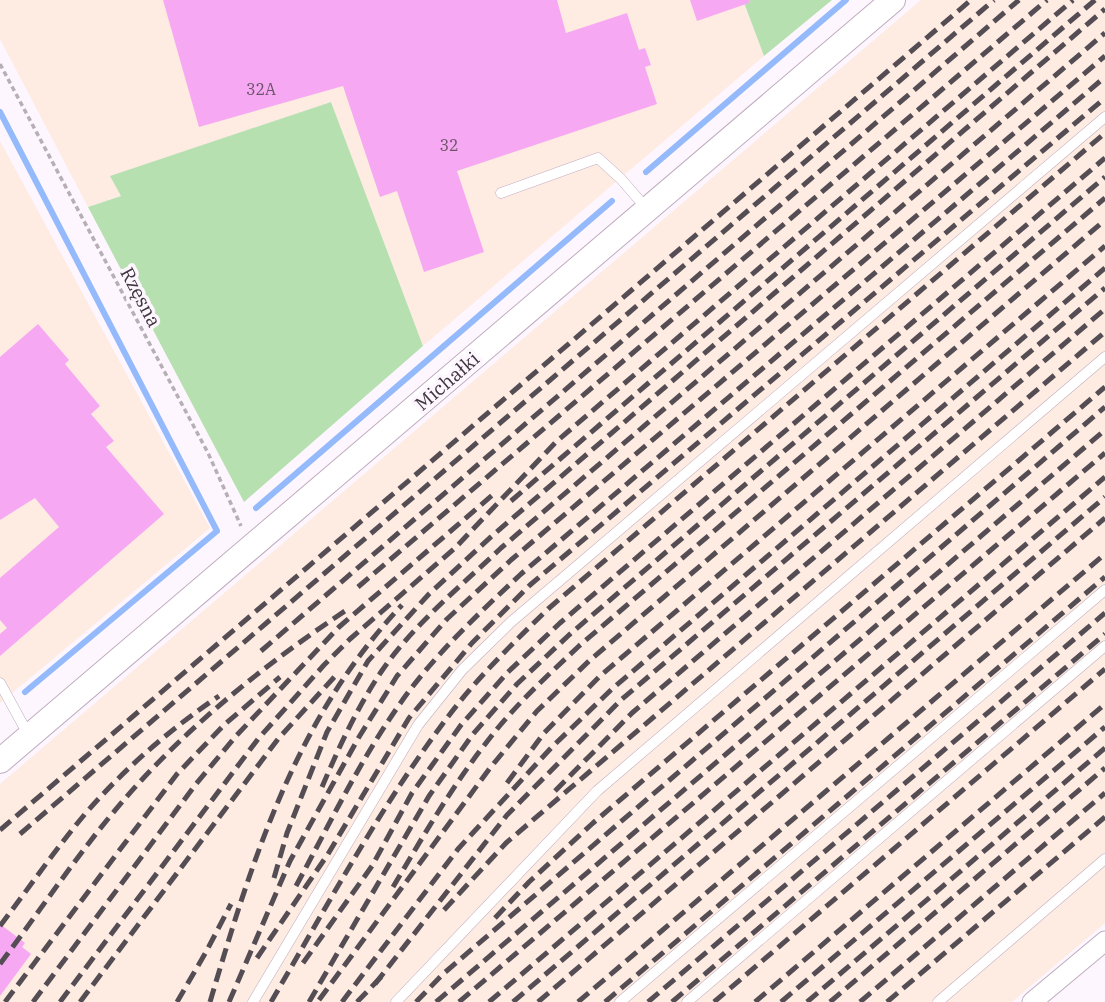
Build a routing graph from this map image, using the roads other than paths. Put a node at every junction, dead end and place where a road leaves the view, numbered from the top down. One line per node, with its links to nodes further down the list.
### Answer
1 (893, 0): 4 (street, Michałki)
2 (1105, 117): 13 (lane)
3 (500, 193): 4 (lane)
4 (647, 209): 9 (street, Michałki)
5 (1105, 357): 14 (lane)
6 (1105, 590): 15 (lane)
7 (1105, 646): 16 (lane)
8 (0, 683): 9 (lane)
9 (29, 737): 10 (street, Michałki)
10 (0, 761)
11 (1105, 859): 17 (lane)
12 (1105, 941): 18 (street)
13 (253, 1002)
14 (396, 1002)
15 (620, 1002)
16 (687, 1002)
17 (938, 1002)
18 (1032, 1002)

